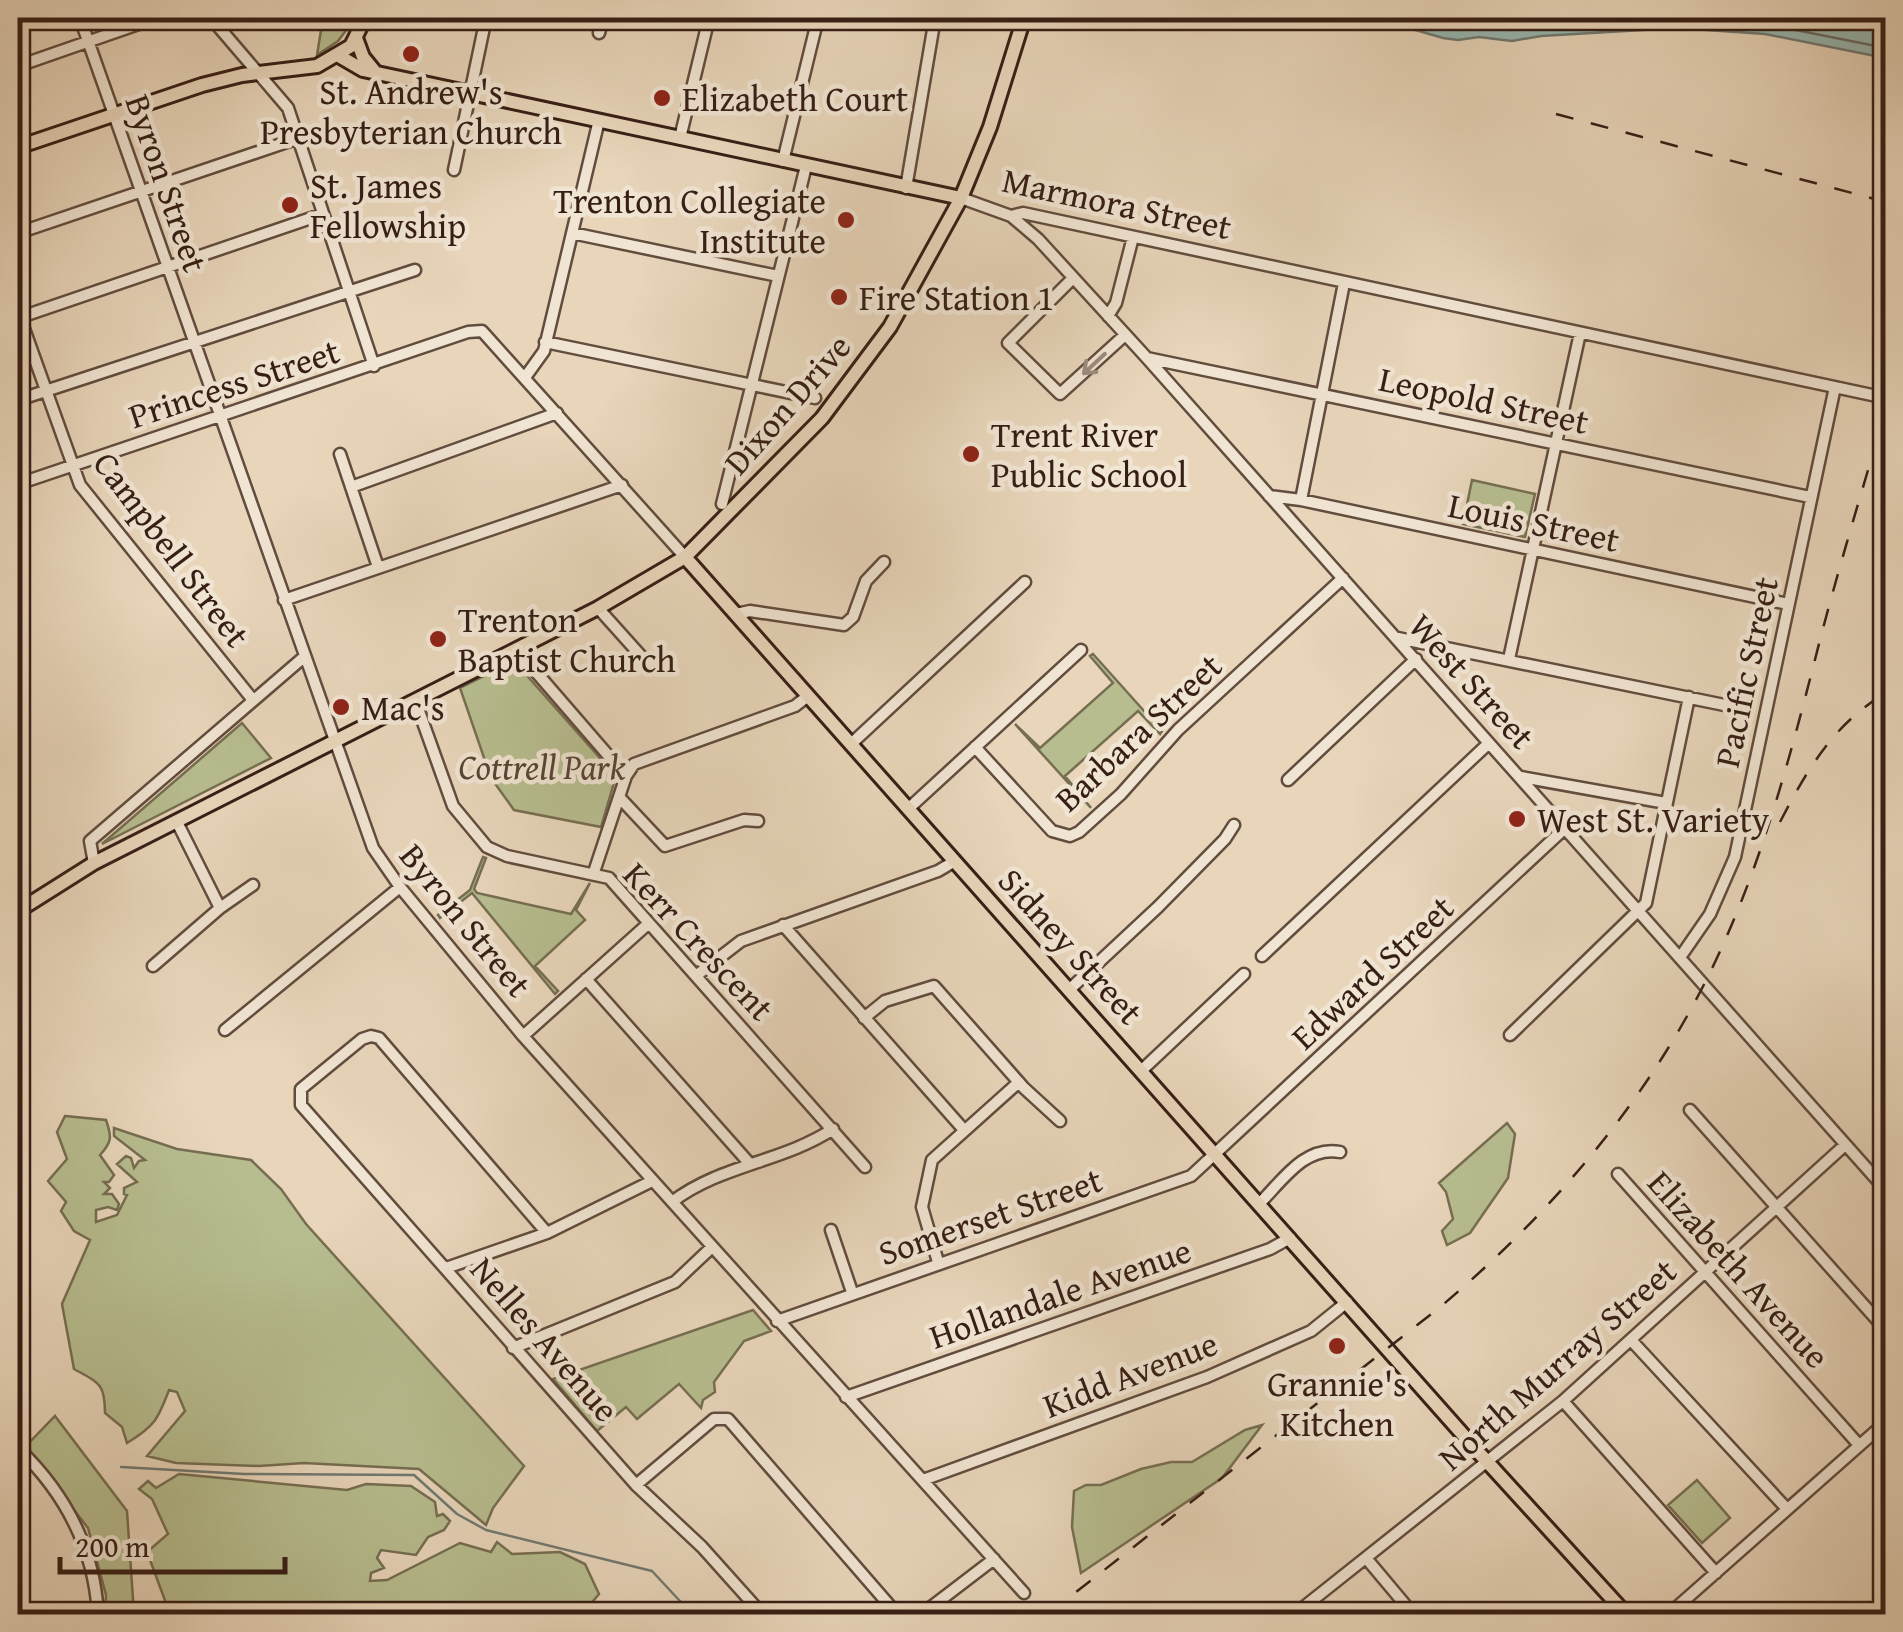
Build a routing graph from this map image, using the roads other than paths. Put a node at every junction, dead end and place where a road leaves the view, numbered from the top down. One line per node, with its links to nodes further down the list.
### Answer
1 (80, 18): 13 (street, Byron Street)
2 (156, 18): 13 (street)
3 (211, 18): 16 (street)
4 (365, 18): 12 (main road)
5 (486, 18): 18 (street)
6 (603, 18): 11 (street)
7 (709, 18): 22 (street)
8 (818, 18): 24 (street)
9 (935, 18): 27 (street)
10 (1024, 18): 29 (main road, Dixon Drive)
11 (600, 32)
12 (356, 38): 14 (main road); 17 (main road)
13 (89, 42): 15 (street); 19 (street, Byron Street)
14 (339, 56): 16 (main road); 17 (main road, Marmora Street)
15 (18, 66)
16 (260, 72): 19 (main road); 21 (street)
17 (376, 72): 18 (main road, Marmora Street)
18 (468, 93): 20 (main road, Marmora Street); 26 (street)
19 (114, 115): 23 (main road); 28 (street, Byron Street)
20 (599, 120): 22 (main road, Marmora Street); 32 (street)
21 (300, 138): 28 (street); 30 (street)
22 (680, 138): 24 (main road, Marmora Street)
23 (18, 147)
24 (782, 161): 25 (main road, Marmora Street)
25 (806, 166): 27 (main road, Marmora Street); 37 (street)
26 (454, 170)
27 (906, 188): 29 (main road, Marmora Street)
28 (142, 192): 33 (street); 35 (street, Byron Street)
29 (961, 198): 31 (street, Marmora Street); 72 (main road, Dixon Drive)
30 (323, 214): 35 (street); 40 (street)
31 (1011, 216): 34 (street, Marmora Street); 38 (street, West Street)
32 (572, 233): 37 (street); 47 (street)
33 (18, 234)
34 (1133, 237): 39 (street, Marmora Street); 42 (street)
35 (167, 266): 41 (street); 46 (street, Byron Street)
36 (415, 270): 40 (street)
37 (778, 276): 51 (street)
38 (1074, 278): 42 (street, West Street); 45 (street, one-way to 38)
39 (1344, 283): 44 (street, Marmora Street); 54 (street)
40 (350, 292): 46 (street); 49 (street)
41 (18, 316): 53 (street, Campbell Street)
42 (1108, 316): 45 (street, West Street)
43 (466, 332): 49 (street, Princess Street); 50 (street, Sidney Street)
44 (1580, 333): 52 (street, Marmora Street); 60 (street)
45 (1125, 335): 48 (street, West Street)
46 (194, 341): 53 (street); 59 (street, Byron Street)
47 (546, 342): 50 (street); 51 (street)
48 (1146, 358): 54 (street, Leopold Street); 66 (street, West Street)
49 (374, 366): 59 (street, Princess Street)
50 (526, 376): 58 (street, Sidney Street)
51 (752, 383): 55 (street); 69 (street)
52 (1835, 387): 56 (street, Marmora Street); 67 (street, Pacific Street)
53 (44, 391): 57 (street); 62 (street, Campbell Street)
54 (1322, 394): 60 (street, Leopold Street); 68 (street)
55 (815, 398)
56 (1886, 398)
57 (18, 400)
58 (558, 413): 64 (street, Sidney Street); 65 (street)
59 (220, 417): 62 (street, Princess Street); 77 (street, Byron Street)
60 (1556, 443): 67 (street, Leopold Street); 71 (street)
61 (340, 454): 65 (street)
62 (71, 466): 63 (street, Princess Street); 90 (street, Campbell Street)
63 (18, 484)
64 (622, 485): 72 (street, Sidney Street); 74 (street)
65 (351, 486): 74 (street)
66 (1269, 496): 68 (street, Louis Street); 70 (street, West Street)
67 (1810, 497): 78 (street, Pacific Street)
68 (1302, 500): 70 (street); 71 (street, Louis Street)
69 (722, 504)
70 (1289, 518): 75 (street, West Street)
71 (1533, 550): 78 (street, Louis Street); 86 (street)
72 (685, 557): 79 (main road, Dixon Drive); 80 (main road, Sidney Street)
73 (884, 562): 80 (street)
74 (378, 567): 77 (street)
75 (1343, 578): 81 (street, West Street); 96 (street, Barbara Street)
76 (1025, 582): 94 (street)
77 (284, 600): 84 (street, Byron Street)
78 (1788, 604): 118 (street, Pacific Street)
79 (598, 608): 82 (main road, Dixon Drive); 87 (street)
80 (736, 614): 88 (main road, Sidney Street)
81 (1396, 638): 85 (street, West Street); 86 (street)
82 (516, 650): 91 (main road, Dixon Drive); 97 (street)
83 (1080, 650): 96 (street)
84 (304, 657): 90 (street); 93 (street, Byron Street)
85 (1416, 659): 95 (street, West Street); 99 (street)
86 (1509, 659): 89 (street)
87 (650, 666)
88 (808, 696): 94 (main road, Sidney Street); 97 (street)
89 (1689, 697): 92 (street); 101 (street)
90 (253, 700): 108 (street)
91 (414, 700): 93 (main road, Dixon Drive); 109 (street, Kerr Crescent)
92 (1734, 707)
93 (334, 741): 104 (main road, Dixon Drive); 111 (street, Byron Street)
94 (850, 744): 102 (main road, Sidney Street)
95 (1489, 744): 98 (street, West Street); 117 (street)
96 (975, 747): 102 (street)
97 (626, 776): 100 (street)
98 (1520, 777): 101 (street); 106 (street, West Street)
99 (1288, 780)
100 (620, 798): 103 (street); 109 (street)
101 (1666, 803): 114 (street)
102 (908, 808): 107 (main road, Sidney Street)
103 (758, 821)
104 (177, 822): 108 (main road, Dixon Drive); 112 (street)
105 (1234, 825): 123 (street)
106 (1564, 829): 114 (street, West Street); 136 (street, Edward Street)
107 (955, 861): 116 (street); 123 (main road, Sidney Street)
108 (94, 863): 113 (main road, Dixon Drive)
109 (594, 872): 115 (street, Kerr Crescent)
110 (253, 885): 112 (street)
111 (400, 886): 125 (street); 127 (street, Byron Street)
112 (220, 908): 119 (street)
113 (18, 911)
114 (1640, 912): 118 (street, West Street); 126 (street)
115 (649, 923): 121 (street, Kerr Crescent); 122 (street)
116 (783, 924): 121 (street); 124 (street)
117 (1262, 956)
118 (1680, 956): 134 (street, West Street)
119 (153, 966)
120 (1244, 974): 128 (street)
121 (697, 975): 132 (street, Kerr Crescent)
122 (586, 979): 127 (street); 137 (street)
123 (1070, 989): 128 (main road, Sidney Street)
124 (864, 1018): 129 (street); 133 (street)
125 (225, 1030)
126 (1510, 1035)
127 (523, 1036): 140 (street, Byron Street)
128 (1142, 1070): 136 (main road, Sidney Street)
129 (1019, 1082): 131 (street); 133 (street)
130 (1690, 1110): 144 (street)
131 (1060, 1122)
132 (833, 1129): 137 (street); 138 (street, Kerr Crescent)
133 (964, 1130): 149 (street)
134 (1845, 1145): 141 (street, West Street); 144 (street, North Murray Street)
135 (1340, 1152): 143 (street)
136 (1217, 1155): 143 (main road, Sidney Street); 149 (street, Somerset Street)
137 (750, 1164): 142 (street)
138 (865, 1167)
139 (1618, 1174): 151 (street, Elizabeth Avenue)
140 (652, 1181): 142 (street, Byron Street); 146 (street)
141 (1886, 1190)
142 (672, 1202): 148 (street, Byron Street)
143 (1259, 1204): 147 (main road, Sidney Street)
144 (1777, 1208): 151 (street, North Murray Street); 155 (street)
145 (831, 1230): 152 (street)
146 (546, 1233): 150 (street); 150 (street, Nelles Avenue)
147 (1290, 1238): 153 (main road, Sidney Street); 158 (street, Hollandale Avenue)
148 (712, 1247): 154 (street, Byron Street); 157 (street)
149 (938, 1262): 152 (street, Somerset Street)
150 (446, 1268): 157 (street, Nelles Avenue)
151 (1706, 1273): 156 (street, North Murray Street); 161 (street, Elizabeth Avenue)
152 (852, 1292): 154 (street, Somerset Street)
153 (1347, 1302): 163 (main road, Sidney Street); 164 (street, Kidd Avenue)
154 (777, 1321): 158 (street, Byron Street)
155 (1886, 1330)
156 (1631, 1340): 159 (street, North Murray Street); 166 (street)
157 (514, 1348): 165 (street, Nelles Avenue)
158 (846, 1397): 164 (street, Byron Street)
159 (1562, 1400): 163 (street, North Murray Street); 169 (street)
160 (1886, 1422): 161 (street)
161 (1860, 1446): 166 (street)
162 (18, 1448): 171 (street)
163 (1487, 1462): 167 (street, North Murray Street); 177 (main road, Sidney Street)
164 (923, 1480): 168 (street, Byron Street)
165 (636, 1485): 172 (street, Nelles Avenue); 173 (street)
166 (1787, 1509): 169 (street)
167 (1366, 1558): 175 (street, North Murray Street); 176 (street)
168 (994, 1560): 170 (street, Byron Street); 174 (street)
169 (1716, 1573): 178 (street)
170 (1024, 1593)
171 (98, 1614)
172 (762, 1614)
173 (897, 1614)
174 (922, 1614)
175 (1295, 1614)
176 (1413, 1614)
177 (1626, 1614)
178 (1669, 1614)

